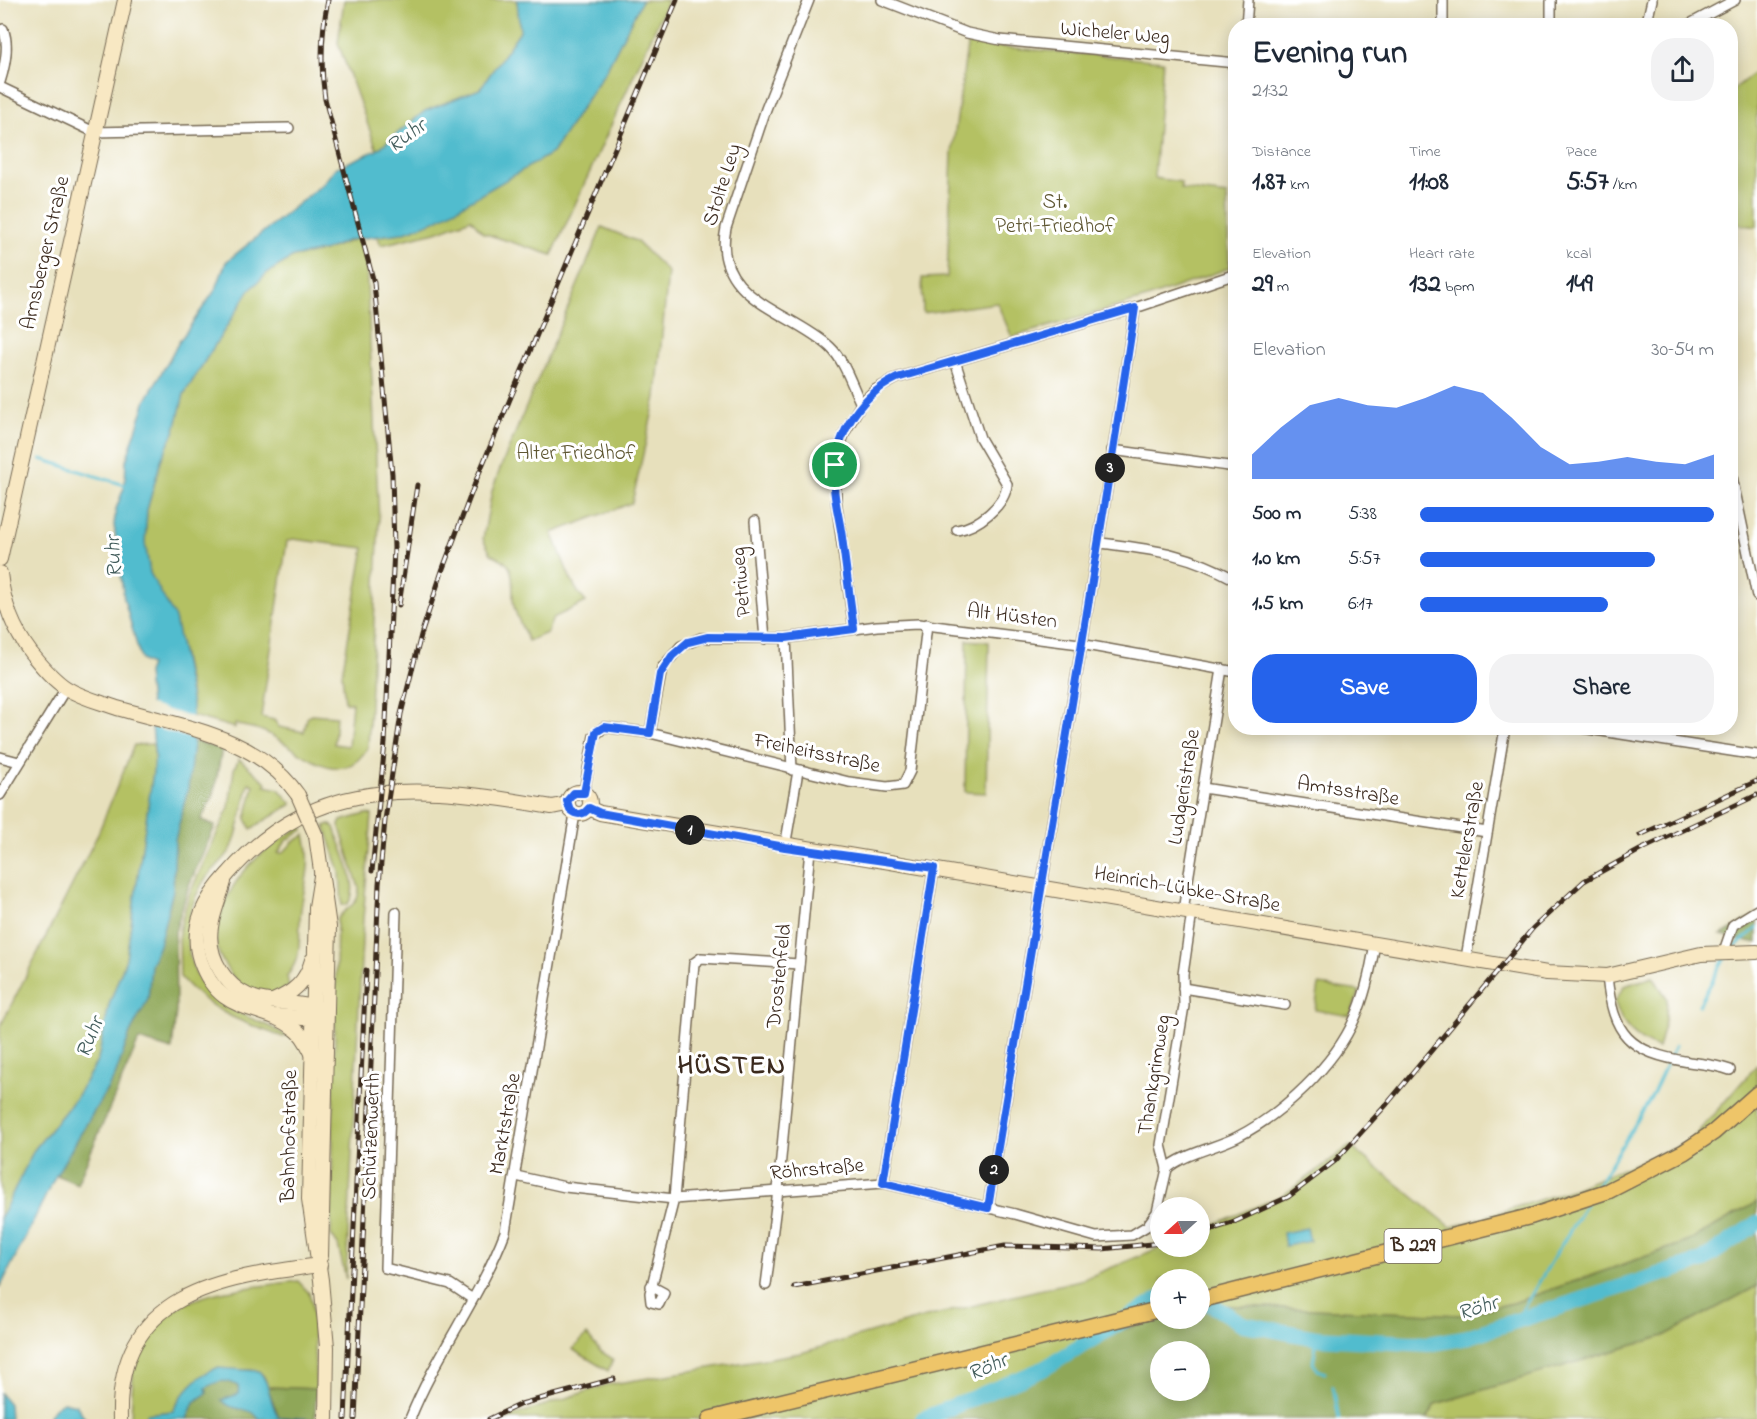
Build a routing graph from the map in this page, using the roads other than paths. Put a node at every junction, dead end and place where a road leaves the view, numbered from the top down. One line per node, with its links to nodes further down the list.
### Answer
1 (125, 0): 19 (street, Arnsberger Straße)
2 (809, 0): 23 (street, Stolte Ley)
3 (882, 0): 15 (street, Wicheler Weg)
4 (1248, 0): 9 (street)
5 (1443, 0): 10 (street)
6 (1551, 0): 11 (street)
7 (1652, 0): 12 (street)
8 (1735, 0): 13 (street)
9 (1247, 18)
10 (1443, 18)
11 (1551, 18)
12 (1648, 18)
13 (1701, 18)
14 (3, 29): 16 (street)
15 (1228, 62)
16 (0, 82)
17 (0, 87): 19 (street)
18 (289, 128): 19 (street)
19 (94, 132): 29 (street, Arnsberger Straße)
20 (1228, 277): 21 (street)
21 (1135, 308): 22 (street); 24 (street)
22 (955, 361): 23 (street); 28 (street)
23 (861, 404): 36 (street)
24 (1112, 450): 25 (street); 30 (street)
25 (1228, 466)
26 (1738, 505): 34 (street)
27 (755, 521): 38 (street, Petriweg)
28 (957, 530)
29 (1, 540): 31 (street, Arnsberger Straße)
30 (1101, 543): 33 (street); 39 (street)
31 (0, 558)
32 (0, 573): 42 (street)
33 (1228, 576)
34 (1757, 596)
35 (927, 624): 36 (street, Alt Hüsten); 39 (street, Alt Hüsten); 49 (street, Freiheitsstraße)
36 (854, 629): 37 (street, Alt Hüsten)
37 (786, 638): 38 (street, Alt Hüsten); 49 (street)
38 (765, 639): 43 (street, Alt Hüsten)
39 (1080, 644): 40 (street, Alt Hüsten); 61 (street)
40 (1222, 669): 41 (street, Alt Hüsten); 50 (street, Ludgeristraße)
41 (1228, 670)
42 (66, 688): 48 (street); 60 (street, bridge)
43 (650, 733): 49 (street, Freiheitsstraße); 51 (street, Freiheitsstraße)
44 (1504, 735): 55 (street, Kettelerstraße)
45 (1627, 735): 46 (street)
46 (1757, 755)
47 (0, 757): 48 (street)
48 (20, 762): 52 (street)
49 (795, 771): 56 (street)
50 (1203, 788): 55 (street, Amtsstraße); 63 (street, Ludgeristraße)
51 (584, 793): 53 (street); 54 (street)
52 (0, 795)
53 (589, 808): 54 (street); 56 (street, Heinrich-Lübke-Straße)
54 (571, 809): 59 (street); 81 (street, Marktstraße)
55 (1487, 832): 69 (street, Kettelerstraße)
56 (785, 847): 57 (street, Heinrich-Lübke-Straße)
57 (810, 850): 58 (street, Heinrich-Lübke-Straße); 70 (street, Drostenfeld)
58 (934, 868): 61 (street, Heinrich-Lübke-Straße); 82 (street)
59 (227, 875): 73 (street); 76 (street)
60 (321, 876): 66 (street); 75 (street)
61 (1041, 886): 63 (street, Heinrich-Lübke-Straße); 85 (street)
62 (1757, 910): 67 (street)
63 (1187, 911): 65 (street, Heinrich-Lübke-Straße); 72 (street, Thankgrimweg)
64 (396, 912): 91 (street, Schützenwerth)
65 (1376, 942): 69 (street, Heinrich-Lübke-Straße); 80 (street)
66 (315, 950): 73 (street); 75 (street)
67 (1724, 951): 68 (street, Heinrich-Lübke-Straße); 71 (street, Heinrich-Lübke-Straße)
68 (1752, 951)
69 (1466, 958): 71 (street, Heinrich-Lübke-Straße)
70 (799, 964): 83 (street, Drostenfeld); 84 (street)
71 (1607, 976): 78 (street)
72 (1183, 988): 74 (street); 80 (street, Thankgrimweg)
73 (272, 1001): 75 (street)
74 (1285, 1005)
75 (319, 1012): 76 (street); 77 (street, Bahnhofstraße); 87 (street, Bahnhofstraße)
76 (265, 1016): 77 (street)
77 (313, 1055): 87 (street, Bahnhofstraße)
78 (1730, 1070)
79 (1757, 1094): 90 (main road, B 229)
80 (1167, 1169): 86 (street, Thankgrimweg)
81 (516, 1176): 84 (street, Röhrstraße); 91 (street, Marktstraße)
82 (883, 1183): 83 (street, Röhrstraße); 85 (street, Röhrstraße)
83 (778, 1190): 84 (street, Röhrstraße); 88 (street, Drostenfeld)
84 (674, 1199): 89 (street)
85 (988, 1208): 86 (street, Röhrstraße)
86 (1136, 1233)
87 (320, 1265): 93 (street); 94 (street, Bahnhofstraße)
88 (766, 1285)
89 (651, 1286)
90 (1210, 1297)
91 (471, 1298): 95 (street, Marktstraße)
92 (1150, 1312): 96 (main road)
93 (120, 1419)
94 (326, 1419)
95 (410, 1419)
96 (710, 1419)

